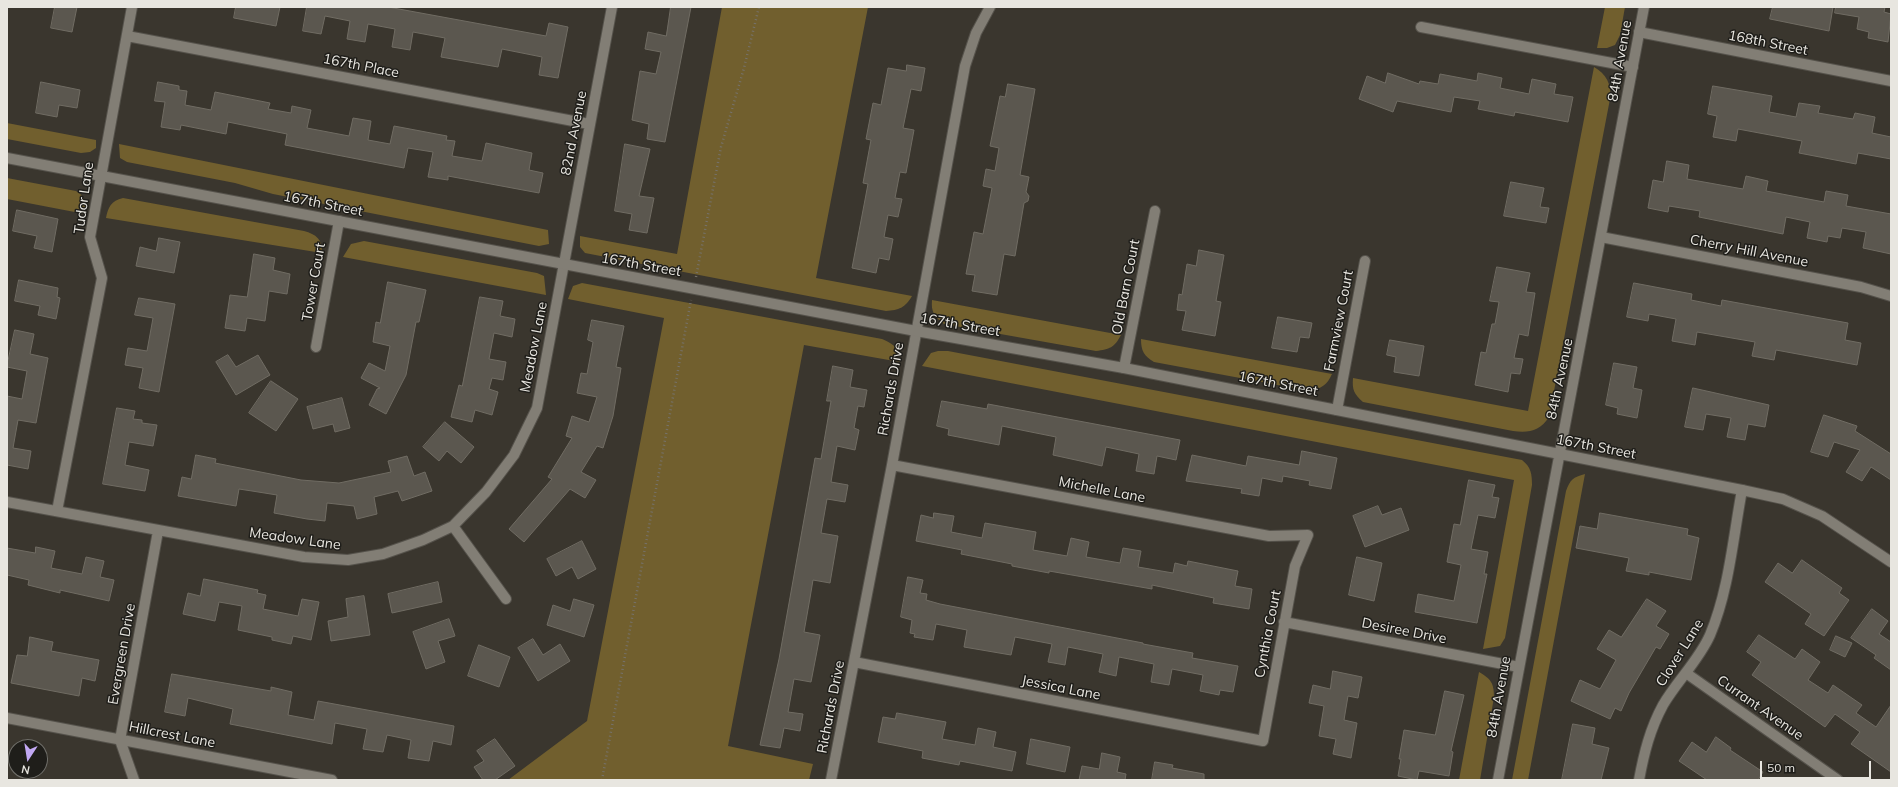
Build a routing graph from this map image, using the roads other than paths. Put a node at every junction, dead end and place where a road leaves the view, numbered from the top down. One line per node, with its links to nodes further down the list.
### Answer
1 (132, 7): 7 (street, Tudor Lane)
2 (612, 7): 10 (street, 82nd Avenue)
3 (990, 7): 19 (street, Richards Drive)
4 (1644, 7): 6 (street, 84th Avenue)
5 (1421, 28): 8 (street)
6 (1639, 32): 8 (street, 84th Avenue); 9 (street, 168th Street)
7 (127, 36): 10 (street, 167th Place); 12 (street, Tudor Lane)
8 (1633, 67): 15 (street, 84th Avenue)
9 (1891, 81)
10 (590, 124): 17 (street, 82nd Avenue)
11 (7, 158): 12 (street, 167th Street)
12 (100, 176): 14 (street, 167th Street); 27 (street, Tudor Lane)
13 (1155, 211): 21 (street, Old Barn Court)
14 (339, 221): 17 (street, 167th Street); 20 (street, Tower Court)
15 (1601, 237): 18 (street, Cherry Hill Avenue); 23 (street, 84th Avenue)
16 (1365, 261): 22 (street, Farmview Court)
17 (564, 265): 19 (street, 167th Street); 28 (street, Meadow Lane)
18 (1891, 296)
19 (916, 331): 21 (street, 167th Street); 24 (street, Richards Drive)
20 (316, 347)
21 (1124, 368): 22 (street, 167th Street)
22 (1337, 410): 23 (street, 167th Street)
23 (1559, 453): 25 (street, 167th Street); 35 (street, 84th Avenue)
24 (892, 465): 30 (street, Michelle Lane); 34 (street, Richards Drive)
25 (1742, 490): 31 (street, 167th Street); 36 (street, Clover Lane)
26 (7, 502): 27 (street, Meadow Lane)
27 (57, 511): 29 (street, Meadow Lane)
28 (452, 526): 29 (street, Meadow Lane); 32 (street)
29 (158, 531): 38 (street, Evergreen Drive)
30 (1308, 535): 33 (street, Cynthia Court)
31 (1891, 562)
32 (506, 599)
33 (1284, 622): 35 (street, Desiree Drive); 39 (street, Cynthia Court)
34 (854, 662): 39 (street, Jessica Lane); 42 (street, Richards Drive)
35 (1519, 667): 43 (street, 84th Avenue)
36 (1686, 673): 44 (street, Clover Lane); 45 (street, Currant Avenue)
37 (7, 718): 38 (street, Hillcrest Lane)
38 (120, 740): 40 (street, Evergreen Drive); 41 (street, Hillcrest Lane)
39 (1262, 741)
40 (134, 780)
41 (332, 780)
42 (831, 780)
43 (1498, 780)
44 (1639, 780)
45 (1838, 780)

